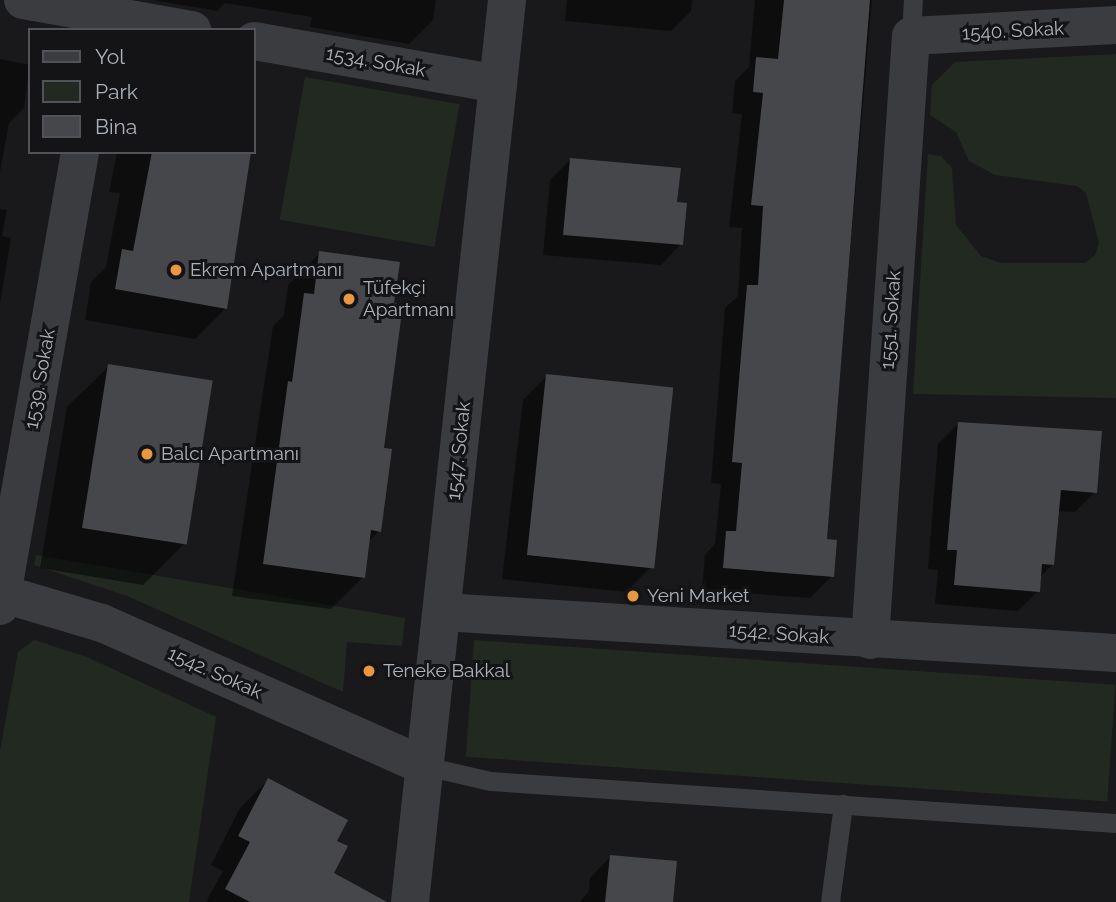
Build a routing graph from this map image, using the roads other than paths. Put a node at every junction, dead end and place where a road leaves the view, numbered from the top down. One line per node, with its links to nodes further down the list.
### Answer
1 (23, 0): 4 (street)
2 (507, 0): 8 (street, 1547. Sokak)
3 (912, 18): 5 (street, 1540. Sokak); 12 (street, 1551. Sokak)
4 (103, 22): 6 (street)
5 (1116, 26)
6 (170, 28)
7 (256, 41): 8 (street, 1534. Sokak)
8 (498, 84): 11 (street, 1547. Sokak)
9 (80, 154): 10 (street, 1539. Sokak)
10 (1, 598): 14 (street, 1542. Sokak)
11 (442, 612): 12 (street, 1542. Sokak); 14 (street, 1547. Sokak)
12 (870, 640): 13 (street, 1542. Sokak)
13 (1116, 653)
14 (425, 766): 15 (lane); 17 (street, 1547. Sokak)
15 (843, 804): 16 (lane); 18 (lane)
16 (1116, 823)
17 (410, 902)
18 (830, 902)

